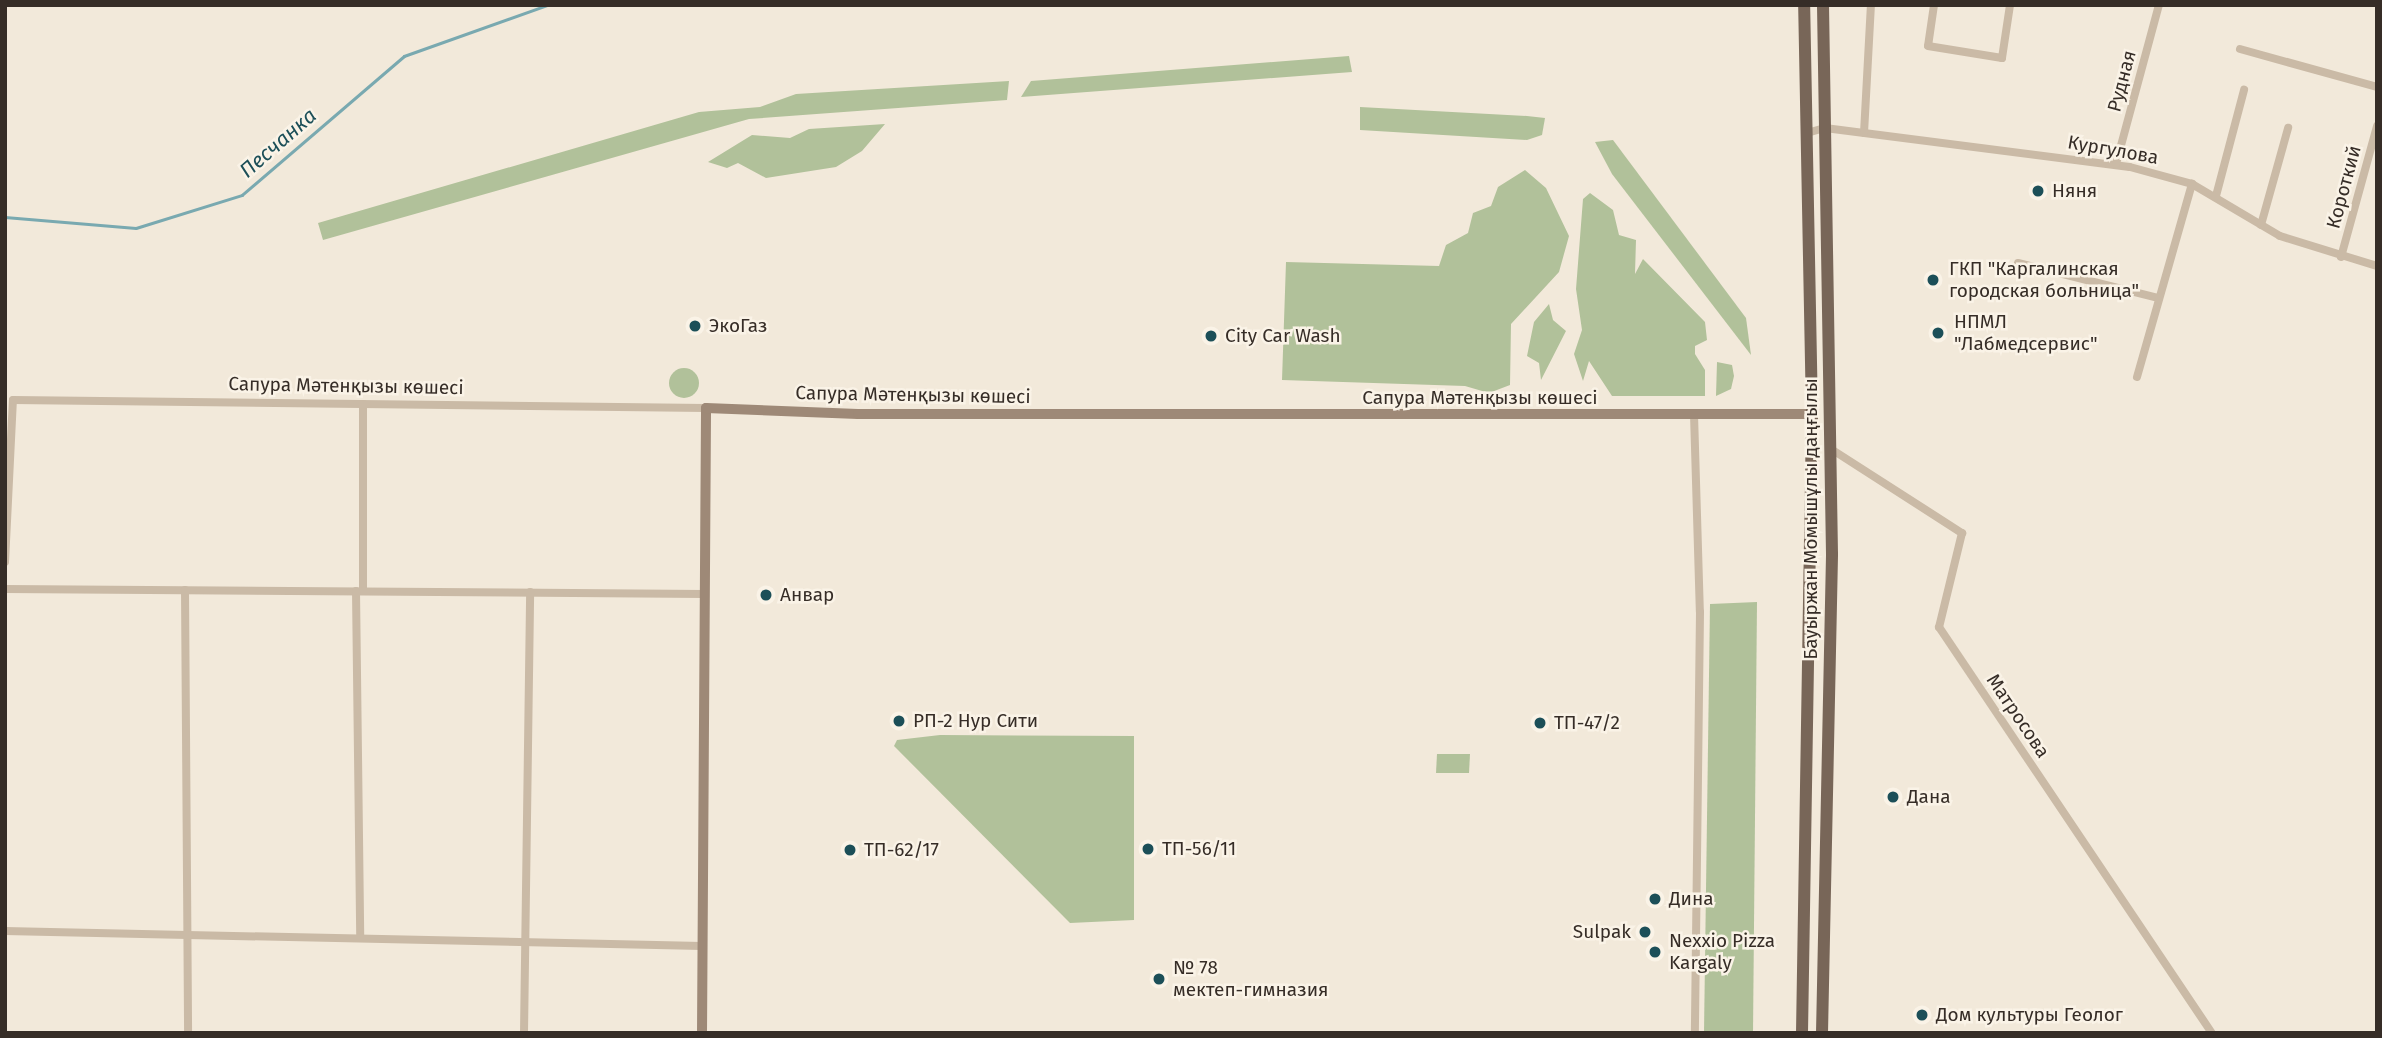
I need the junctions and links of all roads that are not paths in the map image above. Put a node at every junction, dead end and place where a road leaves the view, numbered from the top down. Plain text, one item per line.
1 (1804, 5) edge
2 (1823, 5) edge
3 (1871, 5) edge
4 (1934, 5) edge
5 (2010, 5) edge
6 (2159, 5) edge
7 (2240, 49) dead end
8 (2377, 87) edge
9 (2244, 90) dead end
10 (2377, 126) edge
11 (1825, 128) junction
12 (2288, 128) dead end
13 (1807, 133) junction
14 (1864, 133) junction
15 (2116, 164) junction
16 (2192, 184) junction
17 (2216, 196) junction
18 (2261, 225) junction
19 (2342, 257) junction
20 (2018, 263) dead end
21 (2377, 266) edge
22 (2158, 298) junction
23 (2137, 377) dead end
24 (363, 404) junction
25 (706, 408) junction
26 (1694, 414) junction
27 (1812, 414) junction
28 (1831, 414) junction
29 (1831, 449) junction
30 (1812, 553) junction
31 (1832, 554) junction
32 (5, 562) edge
33 (5, 589) edge
34 (185, 590) junction
35 (359, 591) junction
36 (530, 592) junction
37 (704, 594) junction
38 (5, 931) edge
39 (187, 934) junction
40 (360, 936) junction
41 (526, 938) junction
42 (702, 946) junction
43 (188, 1033) edge
44 (524, 1033) edge
45 (702, 1033) edge
46 (1695, 1033) edge
47 (1802, 1033) edge
48 (1822, 1033) edge
49 (2212, 1033) edge

1 - 13 main road, Бауыржан Момышұлы даңғылы
2 - 11 main road, Бауыржан Момышұлы даңғылы
3 - 14 street
4 - 5 street
6 - 15 street, Рудная
7 - 8 street
9 - 17 street
10 - 19 street, Короткий
11 - 13 street
11 - 14 street, Кургулова
11 - 28 main road, Бауыржан Момышұлы даңғылы
12 - 18 street
13 - 27 main road, Бауыржан Момышұлы даңғылы
14 - 15 street, Кургулова
15 - 16 street, Кургулова
16 - 17 street, Кургулова
16 - 22 street
17 - 18 street, Кургулова
18 - 19 street, Кургулова
19 - 21 street, Кургулова
20 - 22 street
22 - 23 street
24 - 25 street, Сапура Мәтенқызы көшесі
24 - 32 street, Сапура Мәтенқызы көшесі
24 - 35 street
25 - 26 street, Сапура Мәтенқызы көшесі
25 - 37 street
26 - 27 street, Сапура Мәтенқызы көшесі
26 - 46 street
27 - 28 main road
27 - 30 main road, Бауыржан Момышұлы даңғылы
28 - 29 main road, Бауыржан Момышұлы даңғылы
29 - 31 main road, Бауыржан Момышұлы даңғылы
29 - 49 street, Матросова
30 - 31 main road
30 - 47 main road, Бауыржан Момышұлы даңғылы
31 - 48 main road, Бауыржан Момышұлы даңғылы
33 - 34 street
34 - 35 street
34 - 39 street
35 - 36 street
35 - 40 street
36 - 37 street
36 - 41 street
37 - 42 street
38 - 39 street
39 - 40 street
39 - 43 street
40 - 41 street
41 - 42 street
41 - 44 street
42 - 45 street

